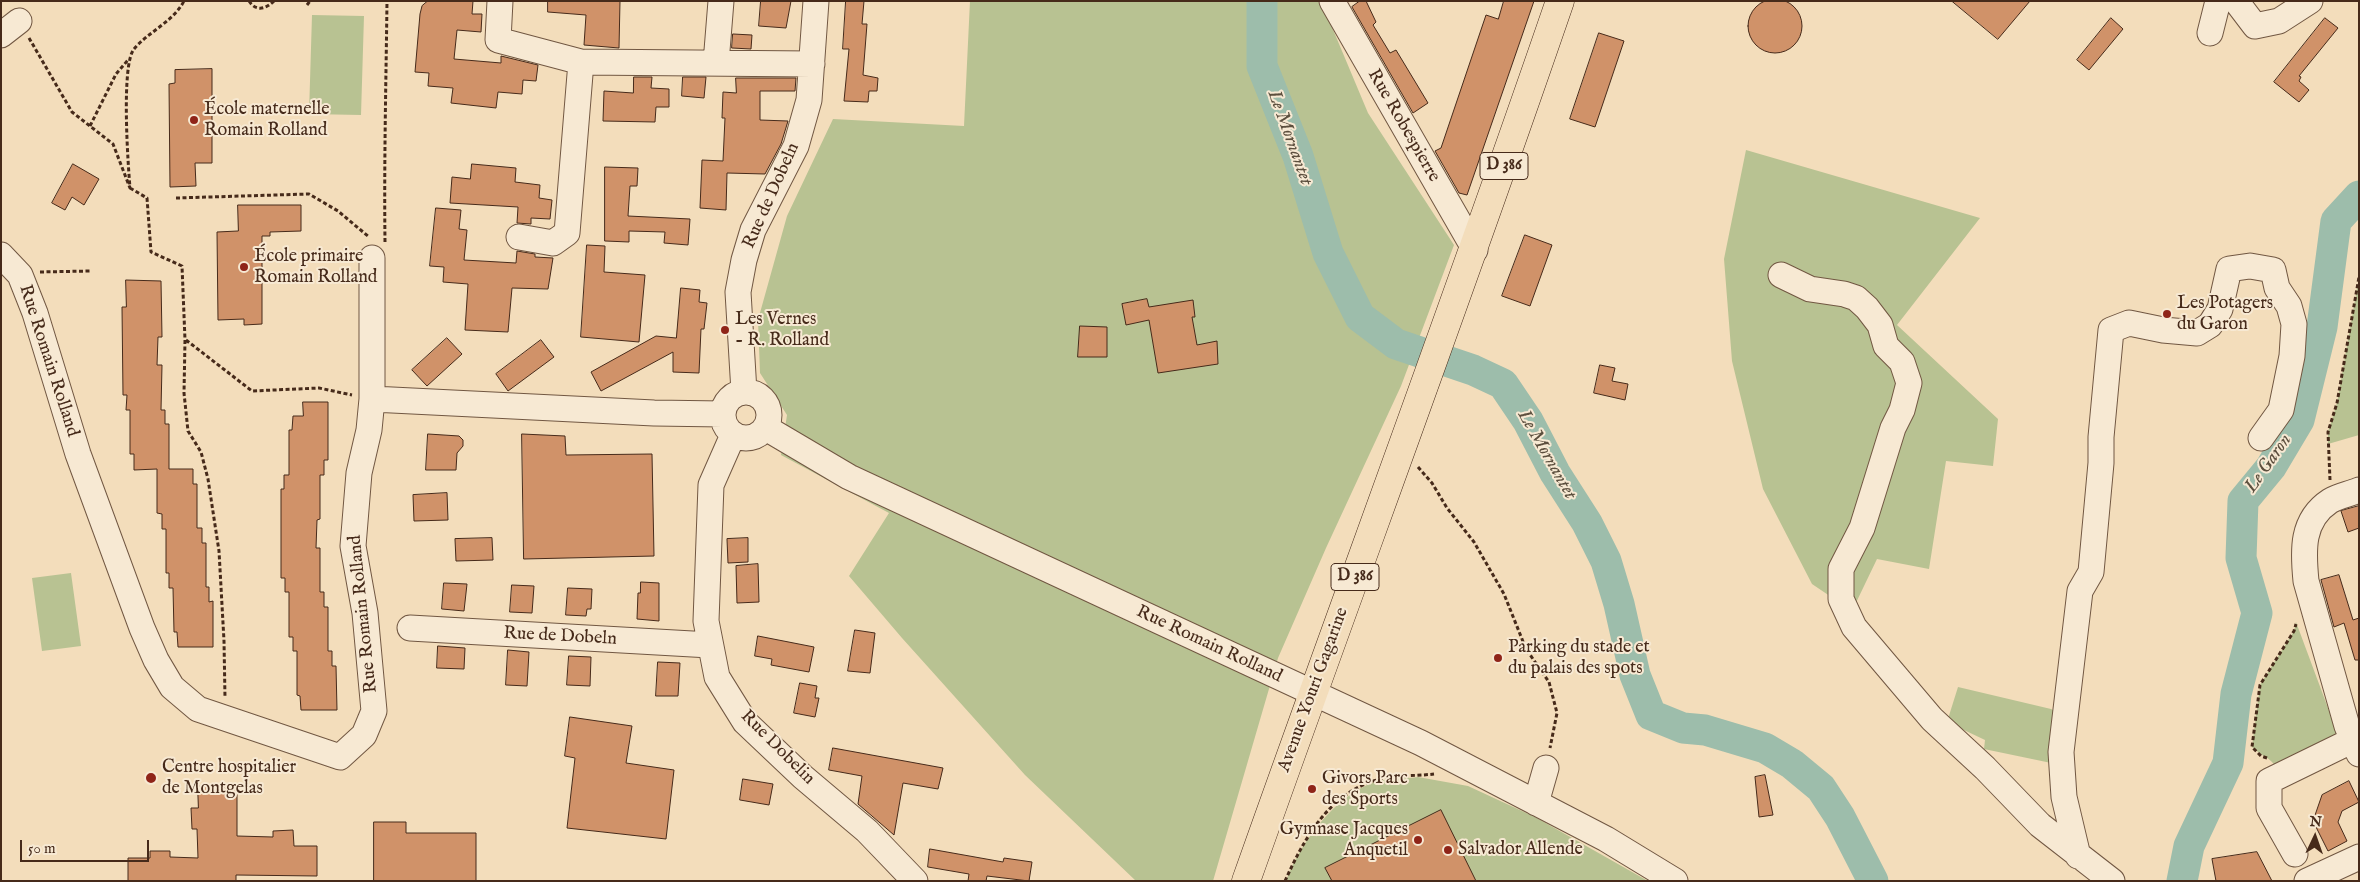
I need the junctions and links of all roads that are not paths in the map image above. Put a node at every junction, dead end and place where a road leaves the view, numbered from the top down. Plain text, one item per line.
1 (500, 1) edge
2 (721, 1) edge
3 (816, 1) edge
4 (1332, 1) edge
5 (1560, 1) edge
6 (2218, 1) edge
7 (2236, 1) edge
8 (2310, 1) edge
9 (2210, 33) dead end
10 (581, 62) junction
11 (716, 63) junction
12 (812, 64) junction
13 (519, 238) dead end
14 (1475, 250) junction
15 (1, 255) edge
16 (372, 264) road end
17 (1781, 275) dead end
18 (744, 392) junction
19 (372, 399) junction
20 (728, 424) junction
21 (766, 428) junction
22 (2261, 438) dead end
23 (2359, 490) edge
24 (410, 628) dead end
25 (710, 645) junction
26 (1312, 693) junction
27 (2356, 747) edge
28 (1546, 768) road end
29 (1536, 803) junction
30 (2295, 854) dead end
31 (2078, 856) junction
32 (2359, 857) edge
33 (916, 881) edge
34 (1246, 881) edge
35 (1675, 881) edge
36 (2112, 881) edge
37 (2307, 881) edge

1 - 10 street
2 - 11 street
3 - 12 street, Rue de Dobeln
4 - 14 street, Rue Robespierre
5 - 14 main road, D 386
6 - 9 street
7 - 8 street
10 - 11 street
10 - 13 street
11 - 12 street
12 - 18 street, Rue de Dobeln
14 - 26 main road, Avenue Youri Gagarine / D 386
15 - 19 street, Rue Romain Rolland
16 - 19 street
17 - 31 street
18 - 20 street
18 - 21 street
19 - 20 street
20 - 21 street
20 - 25 street, Rue Dobelin
21 - 26 street, Rue Romain Rolland
22 - 31 street
23 - 27 street
24 - 25 street, Rue de Dobeln
25 - 33 street, Rue Dobelin
26 - 29 street, Rue Romain Rolland
26 - 34 main road, Avenue Youri Gagarine / D 386
27 - 30 street
28 - 29 street
29 - 35 street, Rue Romain Rolland
31 - 36 street
32 - 37 street

